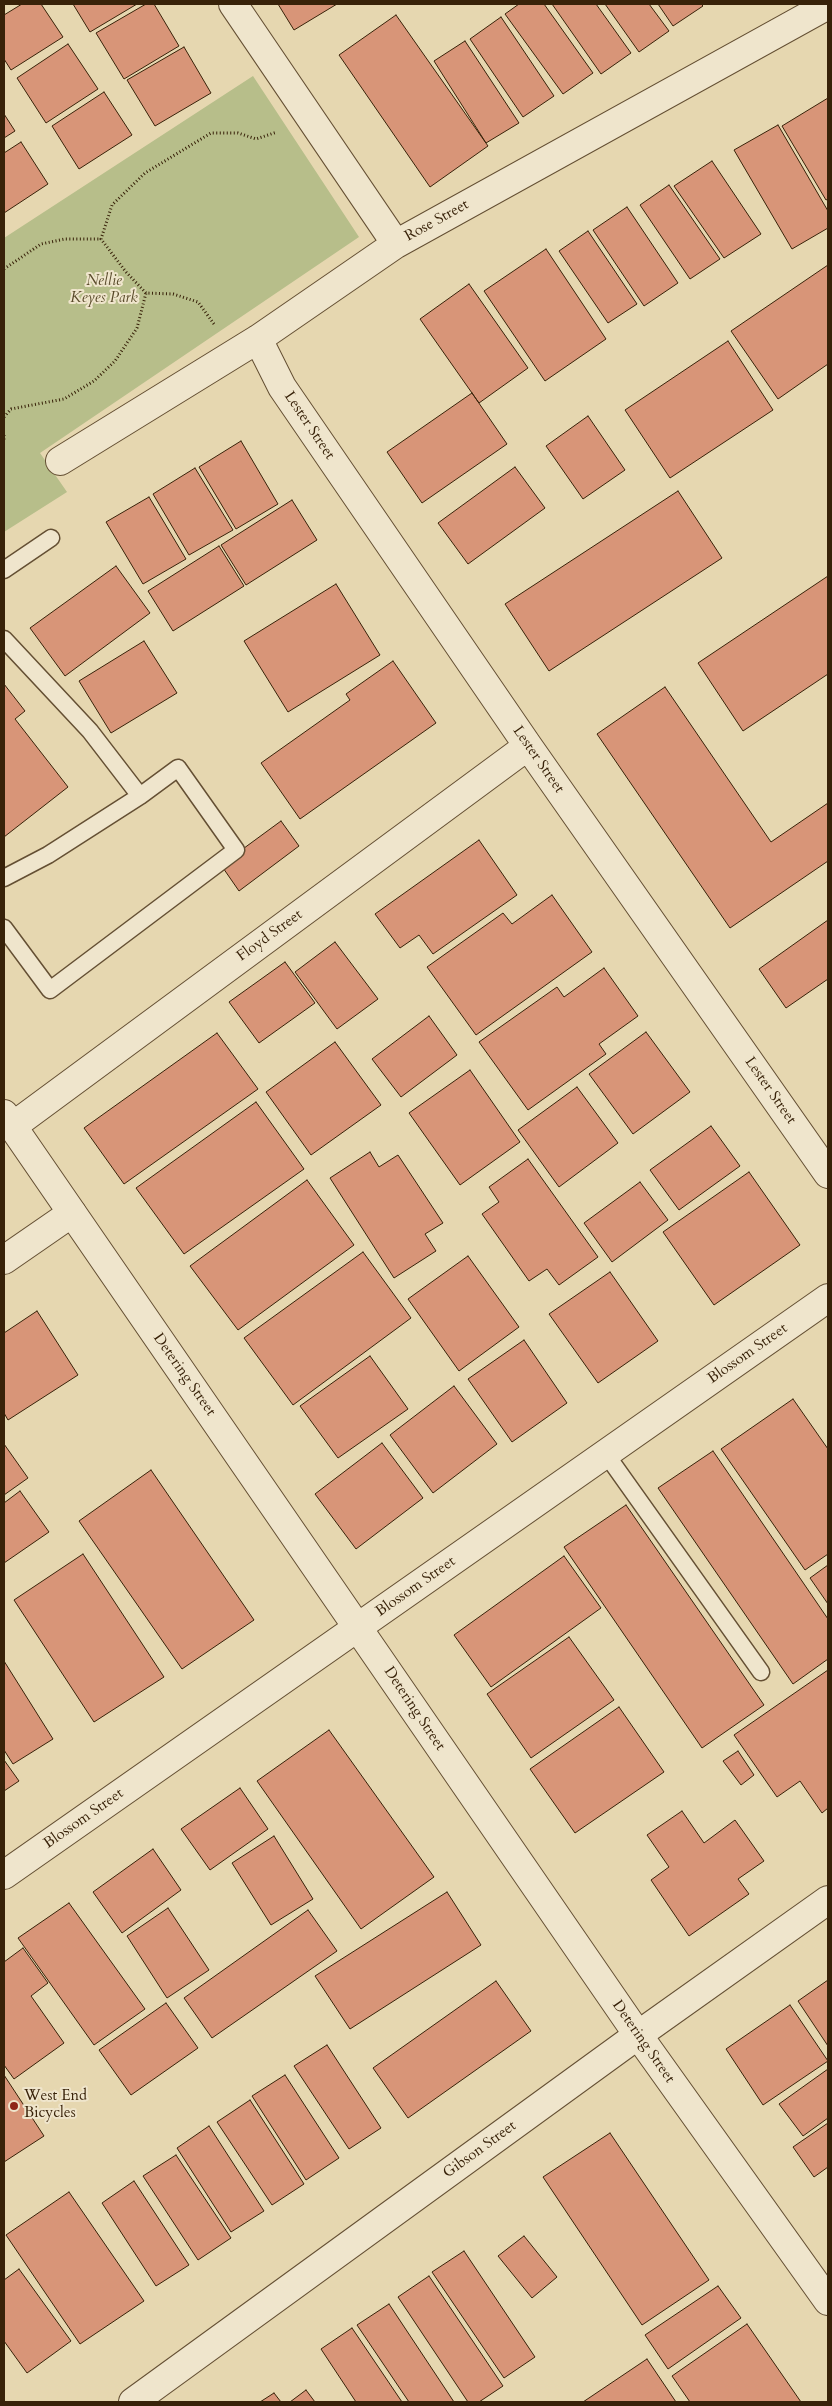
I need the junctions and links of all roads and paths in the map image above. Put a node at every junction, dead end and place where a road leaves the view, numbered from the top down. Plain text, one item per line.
1 (233, 4) edge
2 (828, 5) edge
3 (307, 113) junction
4 (101, 239) junction
5 (396, 244) junction
6 (4, 268) edge
7 (146, 293) junction
8 (247, 345) junction
9 (4, 417) edge
10 (4, 435) edge
11 (4, 440) edge
12 (60, 460) dead end
13 (51, 538) dead end
14 (4, 570) edge
15 (4, 639) edge
16 (528, 746) junction
17 (140, 796) junction
18 (4, 878) edge
19 (4, 928) edge
20 (8, 1120) edge
21 (828, 1174) edge
22 (72, 1213) junction
23 (4, 1260) edge
24 (828, 1298) edge
25 (606, 1454) junction
26 (358, 1628) junction
27 (761, 1672) dead end
28 (4, 1875) edge
29 (828, 1900) edge
30 (638, 2035) junction
31 (828, 2301) edge
32 (133, 2402) edge

1 - 3 street
2 - 5 street, Rose Street
3 - 4 path
3 - 5 street
4 - 6 path
4 - 7 path
5 - 8 street, Rose Street
7 - 8 path
7 - 9 path
8 - 12 street, Rose Street
8 - 16 street, Lester Street
10 - 11 path
13 - 14 lane
15 - 17 lane
16 - 20 street, Floyd Street
16 - 21 street, Lester Street
17 - 18 lane
17 - 19 lane
20 - 22 street, Detering Street
22 - 23 street
22 - 26 street, Detering Street
24 - 25 street, Blossom Street
25 - 26 street, Blossom Street
25 - 27 lane
26 - 28 street, Blossom Street
26 - 30 street, Detering Street
29 - 30 street, Gibson Street
30 - 31 street, Detering Street
30 - 32 street, Gibson Street

